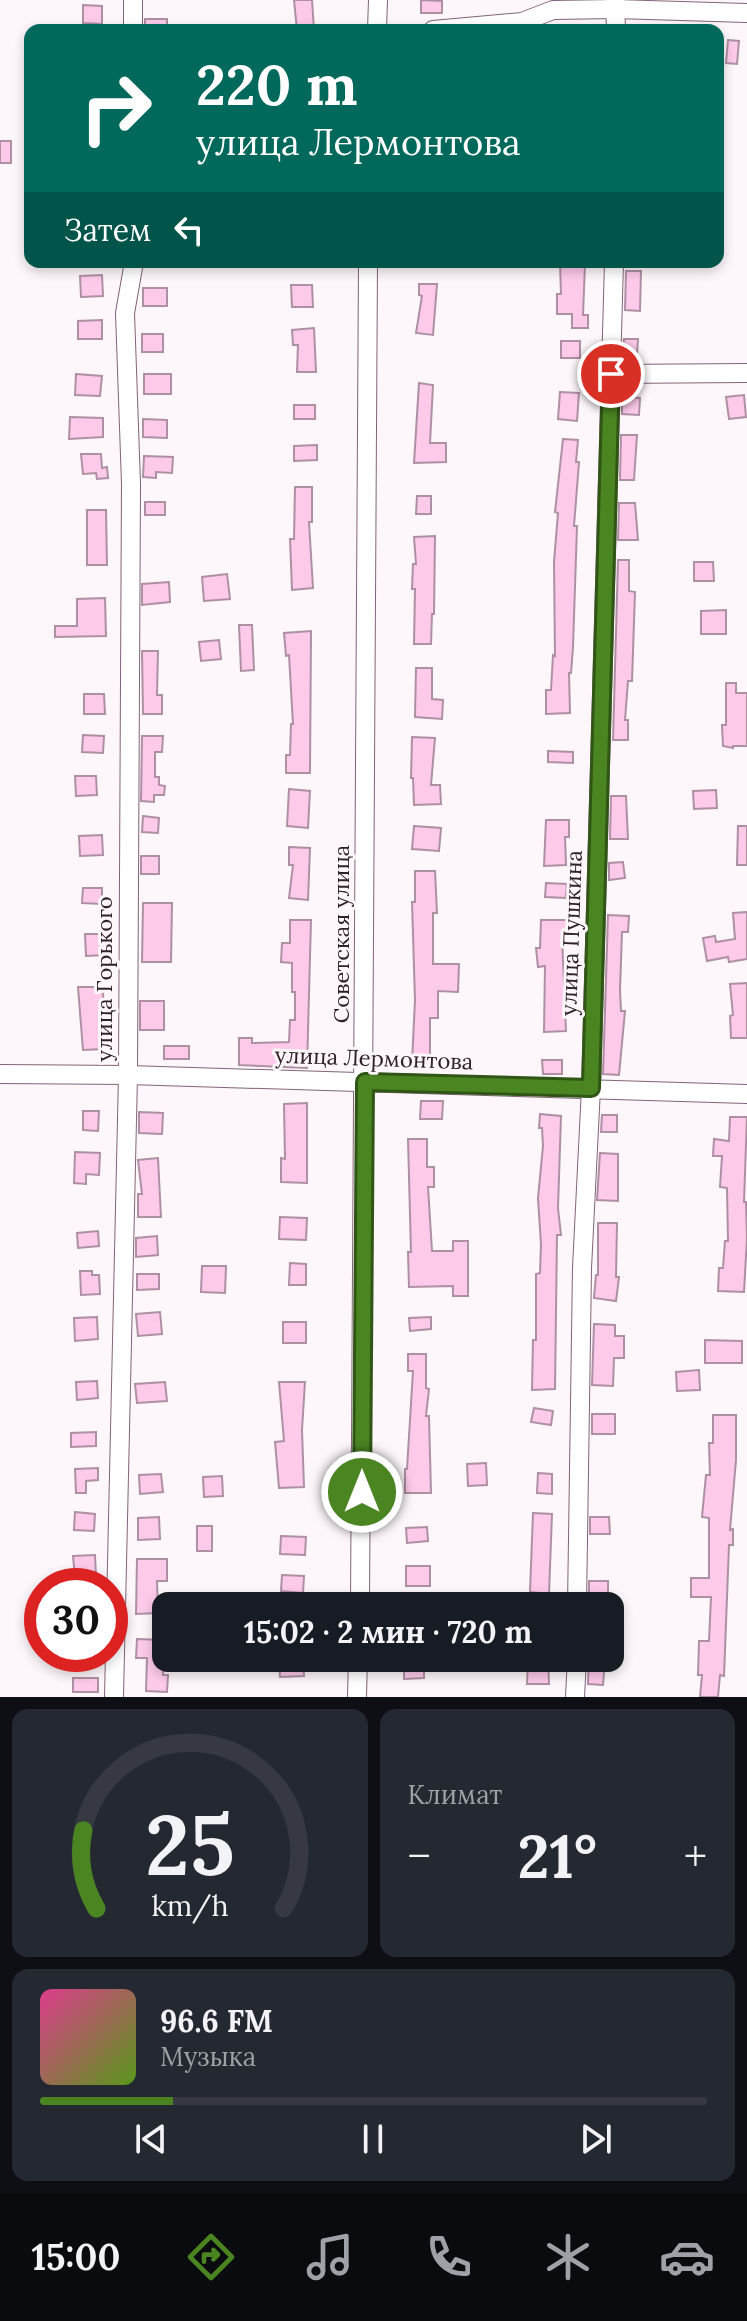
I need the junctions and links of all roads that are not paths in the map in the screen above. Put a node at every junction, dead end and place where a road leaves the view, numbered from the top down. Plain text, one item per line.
1 (133, 0) edge
2 (378, 0) edge
3 (615, 4) edge
4 (747, 13) edge
5 (133, 24) edge
6 (377, 24) edge
7 (500, 24) edge
8 (616, 24) edge
9 (133, 268) edge
10 (368, 268) edge
11 (614, 268) edge
12 (747, 373) edge
13 (611, 374) junction
14 (0, 1074) edge
15 (128, 1075) junction
16 (365, 1082) junction
17 (591, 1088) junction
18 (747, 1094) edge
19 (360, 1592) edge
20 (577, 1592) edge
21 (358, 1672) edge
22 (576, 1672) edge
23 (114, 1697) edge
24 (357, 1697) edge
25 (575, 1697) edge

1 - 5 street
2 - 6 street
3 - 4 street
3 - 7 street
3 - 8 street
9 - 15 street, улица Горького
10 - 16 street, Советская улица
11 - 13 street, улица Пушкина
12 - 13 street
13 - 17 street, улица Пушкина
14 - 15 street, улица Лермонтова
15 - 16 street, улица Лермонтова
15 - 23 street, улица Горького
16 - 17 street, улица Лермонтова
16 - 19 street, Советская улица
17 - 18 street, улица Лермонтова
17 - 20 street, улица Пушкина
21 - 24 street
22 - 25 street

